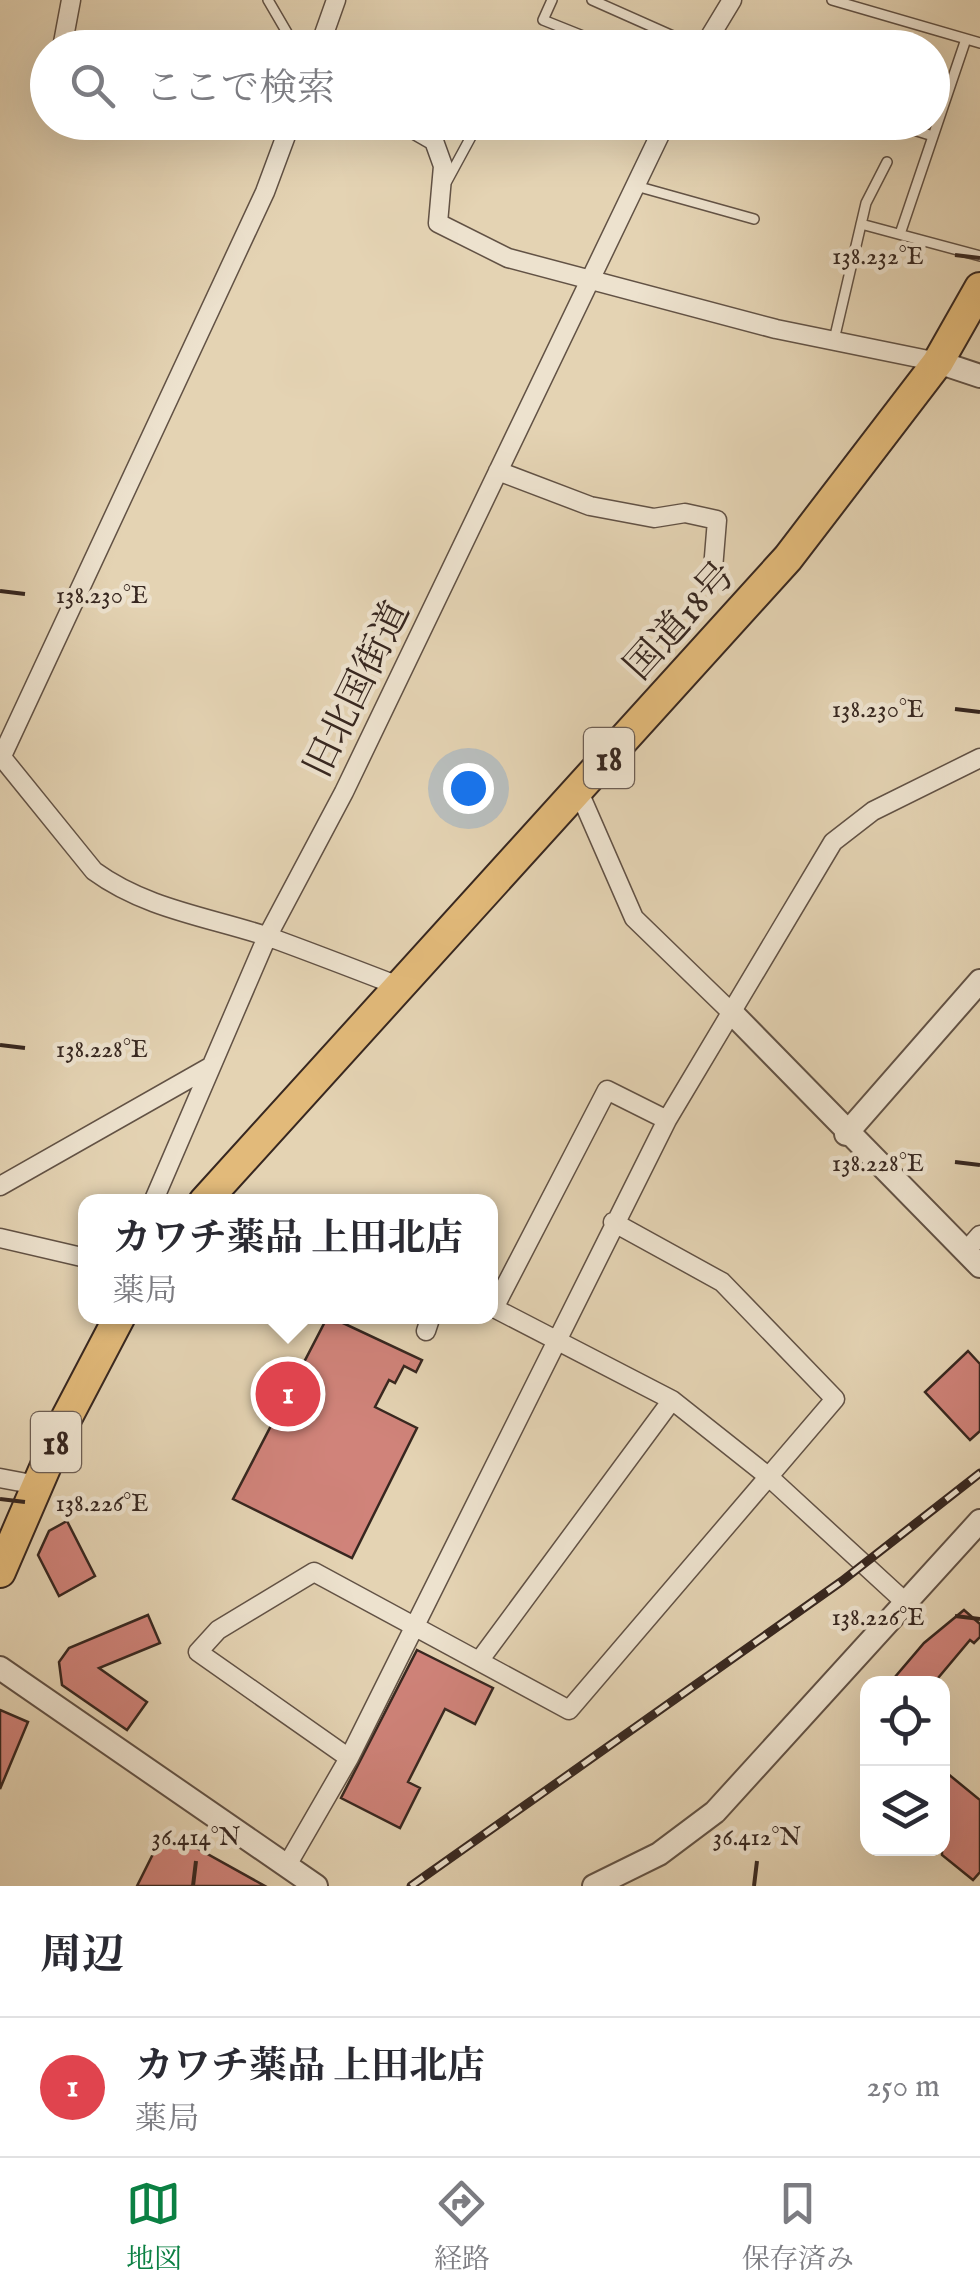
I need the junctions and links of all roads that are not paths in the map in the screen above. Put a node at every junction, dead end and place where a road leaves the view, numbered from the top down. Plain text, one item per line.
1 (71, 0) edge
2 (268, 0) edge
3 (336, 0) edge
4 (552, 0) edge
5 (592, 0) edge
6 (732, 0) edge
7 (832, 0) edge
8 (65, 30) edge
9 (286, 30) edge
10 (325, 30) edge
11 (568, 30) edge
12 (661, 30) edge
13 (713, 30) edge
14 (935, 30) edge
15 (950, 34) edge
16 (966, 39) junction
17 (980, 43) edge
18 (950, 88) edge
19 (284, 140) edge
20 (432, 140) edge
21 (470, 140) edge
22 (658, 140) edge
23 (933, 140) edge
24 (887, 162) dead end
25 (636, 186) junction
26 (440, 192) junction
27 (754, 219) dead end
28 (861, 224) junction
29 (902, 232) junction
30 (980, 256) edge
31 (592, 278) junction
32 (980, 288) edge
33 (834, 340) junction
34 (938, 362) junction
35 (980, 376) edge
36 (498, 471) junction
37 (712, 582) dead end
38 (1, 756) edge
39 (980, 758) edge
40 (578, 792) junction
41 (266, 937) junction
42 (980, 981) edge
43 (401, 987) junction
44 (732, 1013) junction
45 (208, 1068) junction
46 (666, 1120) junction
47 (846, 1134) junction
48 (0, 1186) edge
49 (156, 1194) edge
50 (211, 1194) edge
51 (613, 1222) junction
52 (0, 1238) edge
53 (975, 1251) edge
54 (78, 1256) edge
55 (498, 1295) edge
56 (498, 1309) edge
57 (115, 1324) edge
58 (555, 1338) junction
59 (672, 1400) junction
60 (769, 1477) junction
61 (0, 1478) edge
62 (37, 1484) junction
63 (980, 1521) edge
64 (0, 1572) edge
65 (905, 1602) junction
66 (414, 1627) junction
67 (480, 1661) junction
68 (0, 1668) edge
69 (350, 1758) junction
70 (281, 1877) edge
71 (316, 1886) edge
72 (594, 1886) edge

1 - 8 street
2 - 9 lane
3 - 10 street
4 - 11 lane
5 - 12 lane
6 - 13 street
7 - 14 lane
15 - 16 lane
16 - 17 lane
16 - 18 lane
19 - 38 street
20 - 26 street
21 - 26 lane
22 - 25 street, 旧北国街道
23 - 29 lane
24 - 28 lane
25 - 27 lane
25 - 31 street, 旧北国街道
26 - 31 street
28 - 29 lane
28 - 33 lane
29 - 30 lane
31 - 33 street
31 - 36 street, 旧北国街道
32 - 34 highway, 国道18号 / 18
33 - 34 street
34 - 35 street
34 - 40 highway, 国道18号 / 18
36 - 37 street
36 - 41 street, 旧北国街道
38 - 41 street
39 - 44 street
40 - 43 highway, 国道18号 / 18
40 - 44 street
41 - 43 street
41 - 45 street, 旧北国街道
42 - 47 street
43 - 50 highway, 国道18号 / 18
44 - 46 street
44 - 47 street
45 - 48 street
45 - 49 street, 旧北国街道
46 - 51 street
46 - 55 street
47 - 53 street
51 - 58 street
51 - 60 street
52 - 54 street
56 - 58 street
57 - 62 highway, 18
58 - 59 street
58 - 66 street
59 - 60 street
59 - 67 street
60 - 65 street
60 - 67 street
61 - 62 street
62 - 64 highway, 18
63 - 65 street
65 - 72 street
66 - 67 street
66 - 69 street
66 - 69 street
68 - 70 street
69 - 70 street
70 - 71 street

